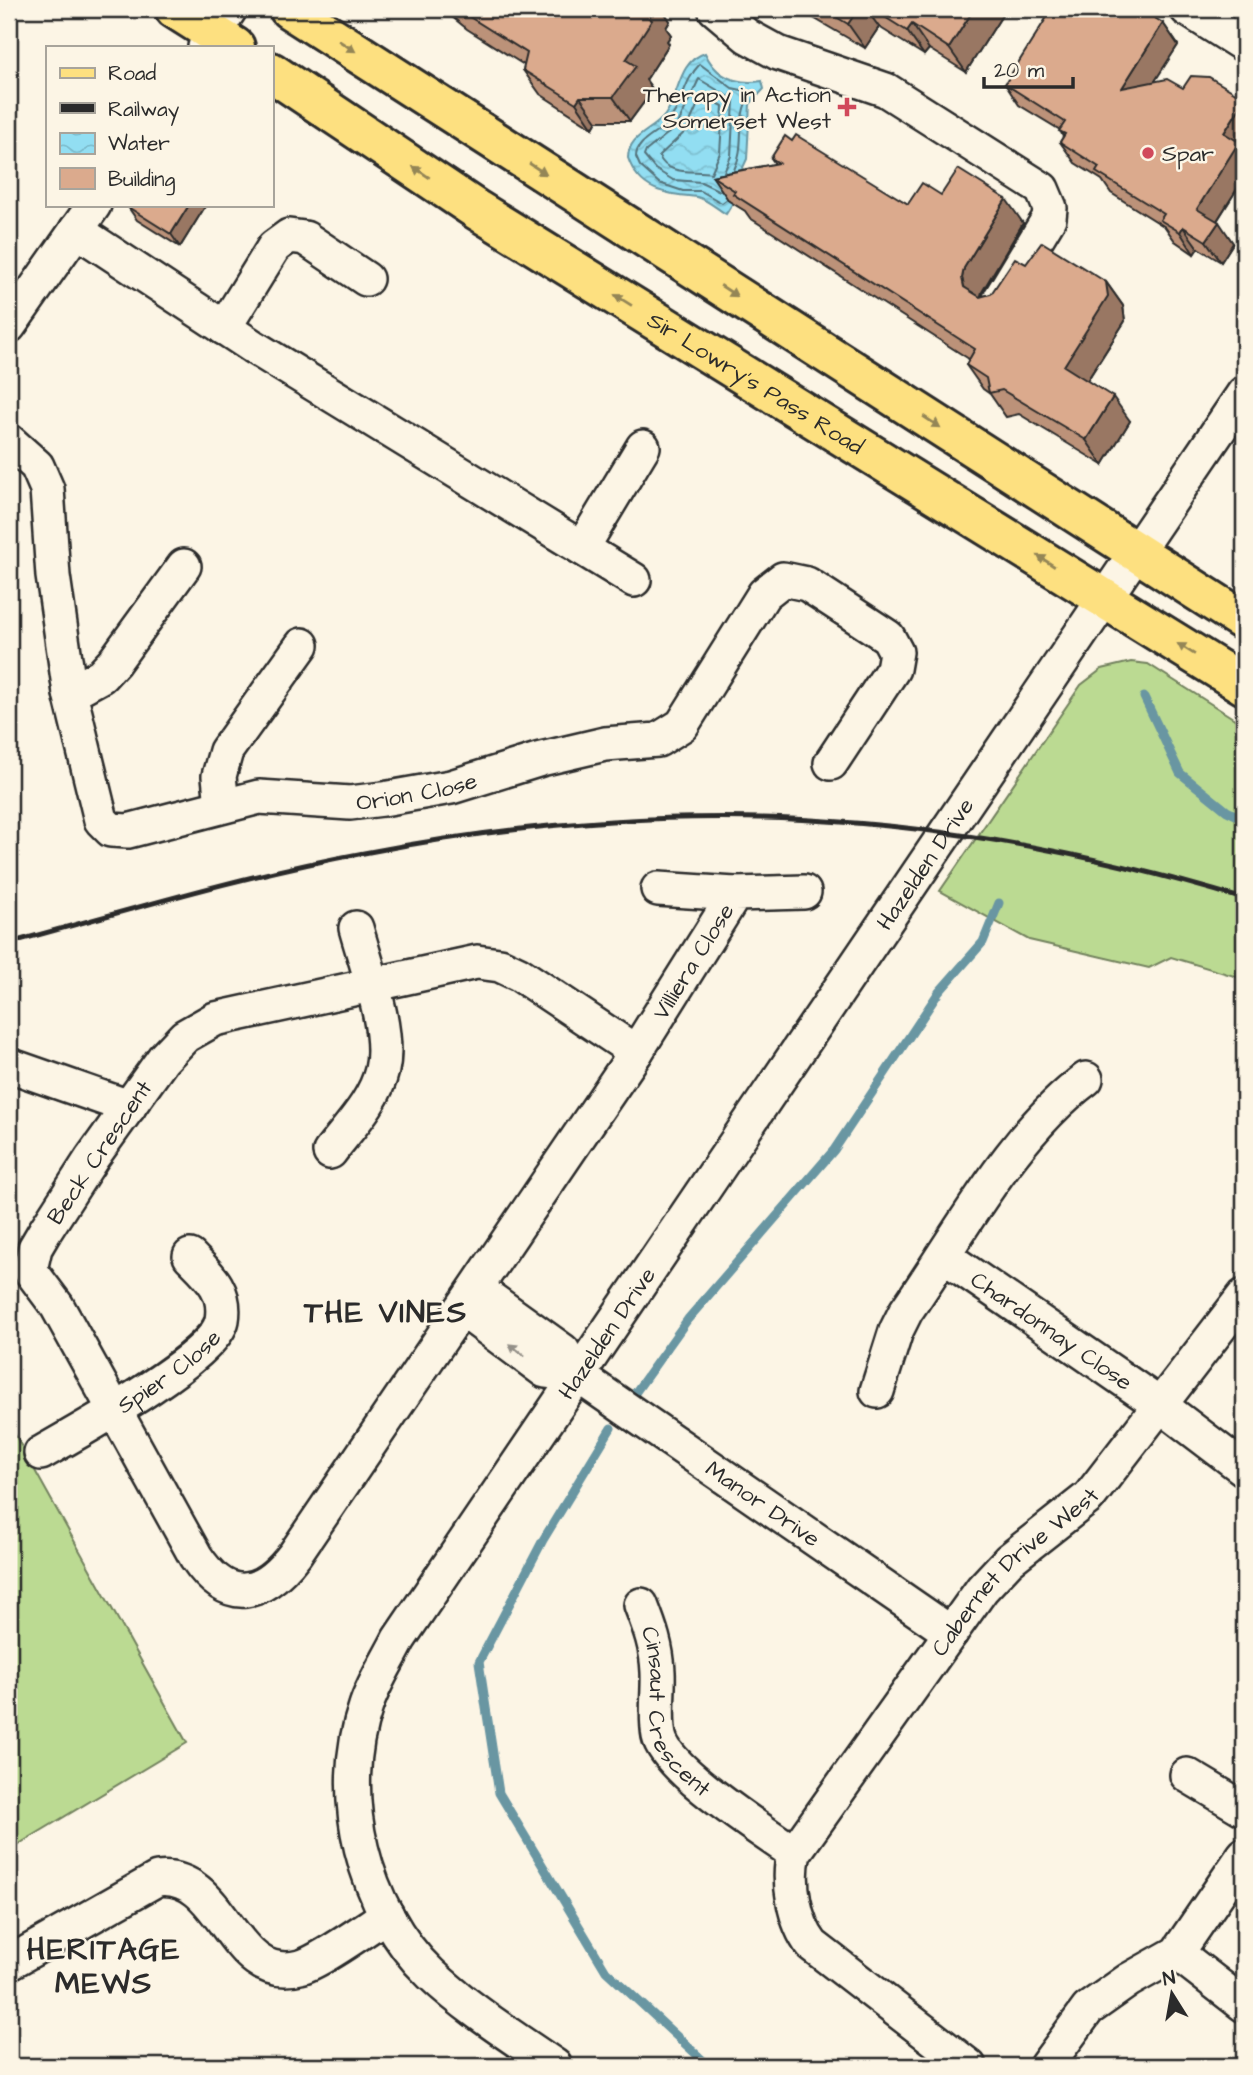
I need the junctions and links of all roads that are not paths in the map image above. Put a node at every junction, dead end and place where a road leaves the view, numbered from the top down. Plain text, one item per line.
1 (175, 9) edge
2 (289, 9) edge
3 (715, 9) edge
4 (1187, 9) edge
5 (1231, 27) edge
6 (221, 34) edge
7 (273, 73) edge
8 (85, 218) edge
9 (366, 279) dead end
10 (998, 302) edge
11 (9, 327) edge
12 (224, 328) junction
13 (1244, 393) edge
14 (9, 441) edge
15 (643, 447) dead end
16 (582, 548) junction
17 (1135, 553) junction
18 (184, 566) dead end
19 (634, 580) dead end
20 (1103, 598) junction
21 (1244, 621) edge
22 (302, 645) dead end
23 (1244, 685) edge
24 (70, 694) junction
25 (831, 763) dead end
26 (222, 806) junction
27 (658, 889) dead end
28 (804, 892) dead end
29 (735, 894) junction
30 (356, 928) dead end
31 (372, 985) junction
32 (636, 1052) junction
33 (9, 1065) edge
34 (1086, 1079) dead end
35 (129, 1107) junction
36 (330, 1152) dead end
37 (190, 1256) dead end
38 (944, 1256) junction
39 (19, 1266) edge
40 (1244, 1296) edge
41 (470, 1300) junction
42 (577, 1375) junction
43 (877, 1391) dead end
44 (1160, 1405) junction
45 (117, 1410) junction
46 (41, 1453) dead end
47 (1244, 1469) edge
48 (641, 1605) dead end
49 (951, 1633) junction
50 (1187, 1775) dead end
51 (1244, 1809) edge
52 (794, 1853) junction
53 (1244, 1855) edge
54 (387, 1915) junction
55 (1177, 1953) junction
56 (9, 1963) edge
57 (1244, 2005) edge
58 (555, 2066) edge
59 (969, 2066) edge
60 (1046, 2066) edge

1 - 6 main road
2 -> 17 main road
3 - 10 street
4 - 5 street
20 -> 7 main road, Sir Lowry's Pass Road
8 - 11 street
8 - 12 street
9 - 12 street
12 - 16 street
13 - 17 street, Hazelden Drive
14 - 24 street, Orion Close
15 - 16 street
16 - 19 street
17 - 20 street, Hazelden Drive
17 - 21 main road
18 - 24 street
23 -> 20 main road, Sir Lowry's Pass Road
20 - 42 street, Hazelden Drive
22 - 26 street
24 - 26 street, Orion Close
25 - 26 street, Orion Close
27 - 29 street
28 - 29 street, Villiera Close
29 - 32 street, Villiera Close
30 - 31 street
31 - 32 street, Beck Crescent
31 - 35 street, Beck Crescent
31 - 36 street
32 - 41 street, Beck Crescent
33 - 35 street
34 - 38 street
35 - 39 street, Beck Crescent
37 - 45 street, Spier Close
38 - 43 street
38 - 44 street, Chardonnay Close
39 - 45 street, Beck Crescent
40 - 44 street, Cabernet Drive West
41 - 42 street
41 - 45 street, Beck Crescent
42 - 49 street, Manor Drive
42 - 54 street, Hazelden Drive
44 - 47 street, Chardonnay Close
44 - 49 street, Cabernet Drive West
45 - 46 street, Spier Close
48 - 52 street, Cinsaut Crescent
49 - 52 street, Cabernet Drive West
50 - 51 street
52 - 59 street
53 - 55 street
54 - 56 street
54 - 58 street, Hazelden Drive
55 - 57 street
55 - 60 street

